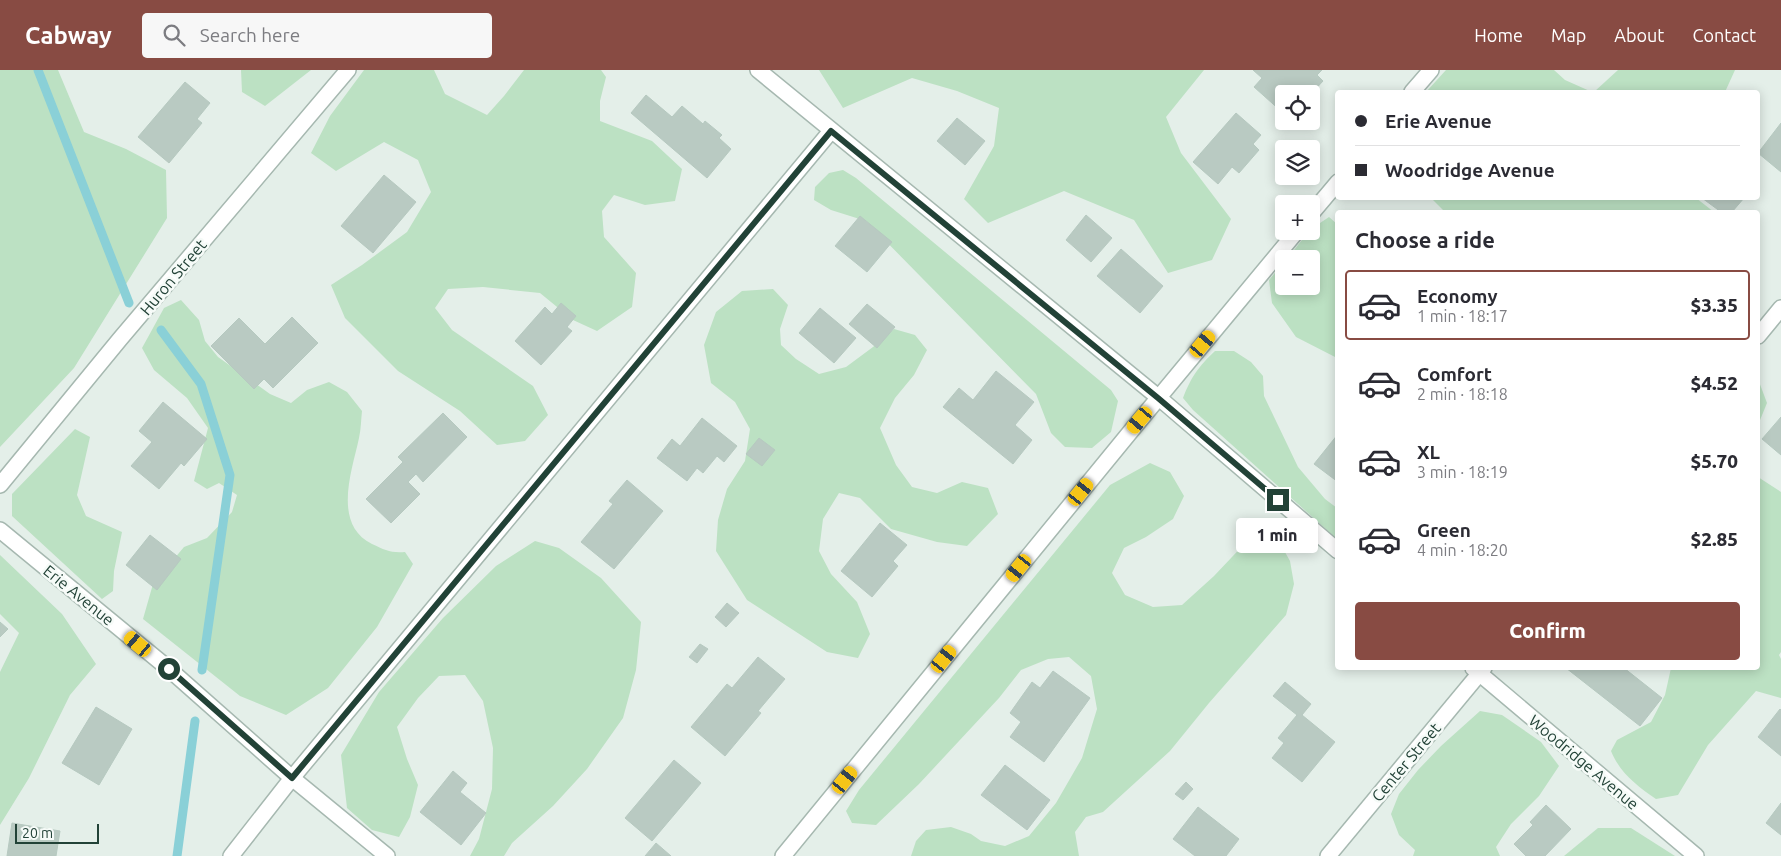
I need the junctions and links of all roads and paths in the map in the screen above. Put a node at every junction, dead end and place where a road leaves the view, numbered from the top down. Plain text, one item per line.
1 (348, 70) edge
2 (758, 70) edge
3 (1431, 70) edge
4 (1414, 90) edge
5 (831, 131) junction
6 (1335, 186) edge
7 (1320, 203) edge
8 (1290, 240) edge
9 (1781, 308) edge
10 (1760, 334) edge
11 (1158, 398) junction
12 (0, 485) edge
13 (0, 530) edge
14 (1335, 548) edge
15 (1478, 670) edge
16 (1480, 670) edge
17 (292, 778) junction
18 (231, 856) edge
19 (386, 856) edge
20 (783, 856) edge
21 (1328, 856) edge
22 (1696, 856) edge

1 - 12 street, Huron Street
2 - 5 street
3 - 4 street
5 - 11 street
5 - 17 street
6 - 7 street
8 - 11 street
9 - 10 street
11 - 14 street
11 - 20 street
13 - 17 street, Erie Avenue
15 - 21 street, Center Street
16 - 22 street, Woodridge Avenue
17 - 18 street
17 - 19 street, Erie Avenue

